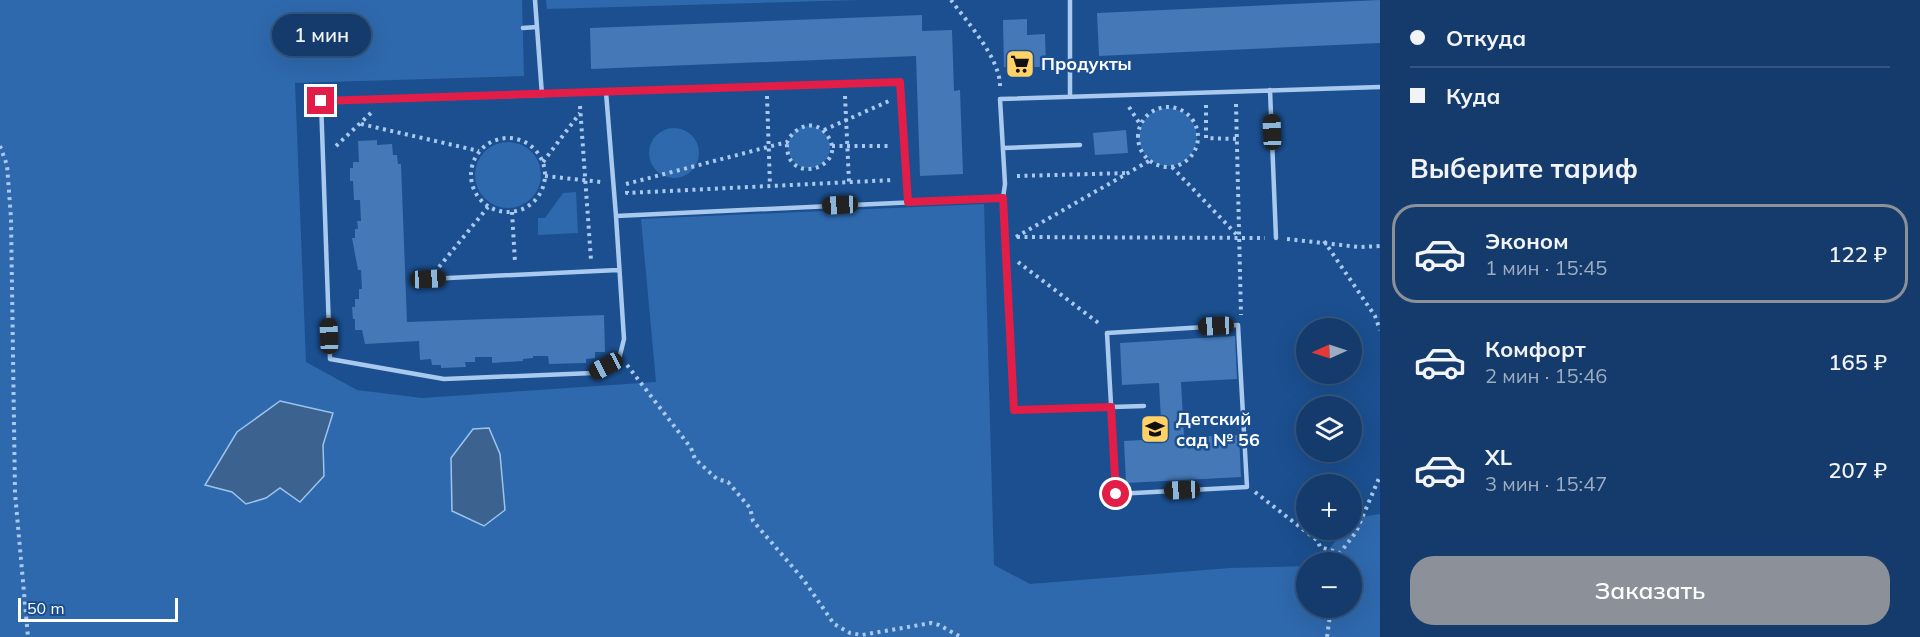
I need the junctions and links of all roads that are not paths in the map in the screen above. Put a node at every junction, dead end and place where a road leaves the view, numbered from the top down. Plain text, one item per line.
1 (535, 0) edge
2 (1070, 0) edge
3 (537, 27) junction
4 (523, 28) dead end
5 (1380, 87) edge
6 (1270, 90) junction
7 (606, 92) junction
8 (542, 95) junction
9 (1070, 97) junction
10 (1080, 145) dead end
11 (1003, 148) junction
12 (1003, 198) junction
13 (908, 202) junction
14 (616, 216) junction
15 (1276, 238) road end
16 (618, 270) junction
17 (428, 279) road end
18 (1144, 406) dead end
19 (1111, 407) junction

1 - 3 lane
2 - 9 lane
3 - 4 lane
3 - 8 lane
5 - 6 lane
6 - 9 lane
6 - 15 lane
7 - 8 lane
7 - 13 lane
7 - 14 lane
8 - 16 lane
9 - 11 lane
10 - 11 lane
11 - 12 lane
12 - 13 lane
12 - 19 lane
13 - 14 lane
14 - 16 lane
16 - 17 lane
18 - 19 lane
19 - 19 lane

